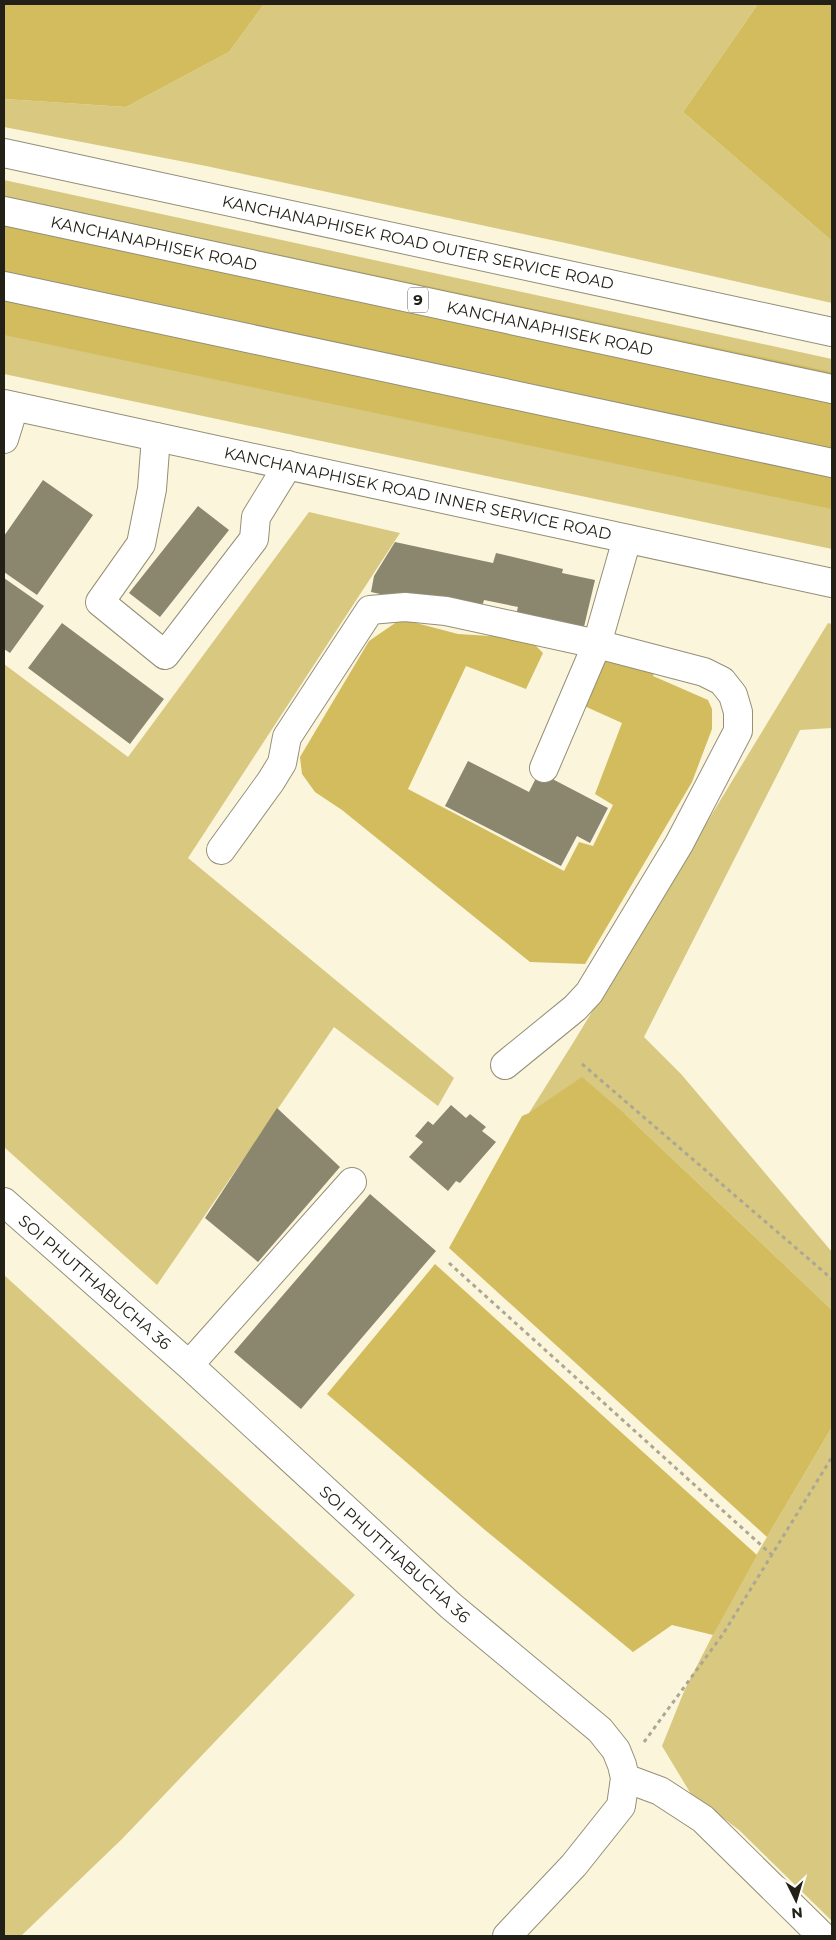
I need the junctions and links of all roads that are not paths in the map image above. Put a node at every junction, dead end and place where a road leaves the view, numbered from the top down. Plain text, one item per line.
1 (4, 153) edge
2 (4, 210) edge
3 (4, 286) edge
4 (832, 332) edge
5 (832, 389) edge
6 (9, 405) edge
7 (156, 437) junction
8 (4, 438) edge
9 (832, 463) edge
10 (288, 465) junction
11 (627, 539) junction
12 (832, 583) edge
13 (597, 644) junction
14 (544, 768) dead end
15 (221, 850) dead end
16 (505, 1064) dead end
17 (352, 1182) dead end
18 (4, 1202) edge
19 (189, 1364) junction
20 (624, 1772) junction
21 (507, 1936) edge
22 (822, 1936) edge

1 - 4 main road, KANCHANAPHISEK ROAD OUTER SERVICE ROAD
2 - 5 main road, KANCHANAPHISEK ROAD / 9
3 - 9 main road
6 - 7 main road, KANCHANAPHISEK ROAD INNER SERVICE ROAD
6 - 8 main road
7 - 10 main road, KANCHANAPHISEK ROAD INNER SERVICE ROAD
7 - 10 main road
10 - 11 main road, KANCHANAPHISEK ROAD INNER SERVICE ROAD
11 - 12 main road, KANCHANAPHISEK ROAD INNER SERVICE ROAD
11 - 13 main road
13 - 14 main road
13 - 15 main road
13 - 16 main road
17 - 19 main road
18 - 19 main road, SOI PHUTTHABUCHA 36
19 - 20 main road, SOI PHUTTHABUCHA 36
20 - 21 main road
20 - 22 main road

